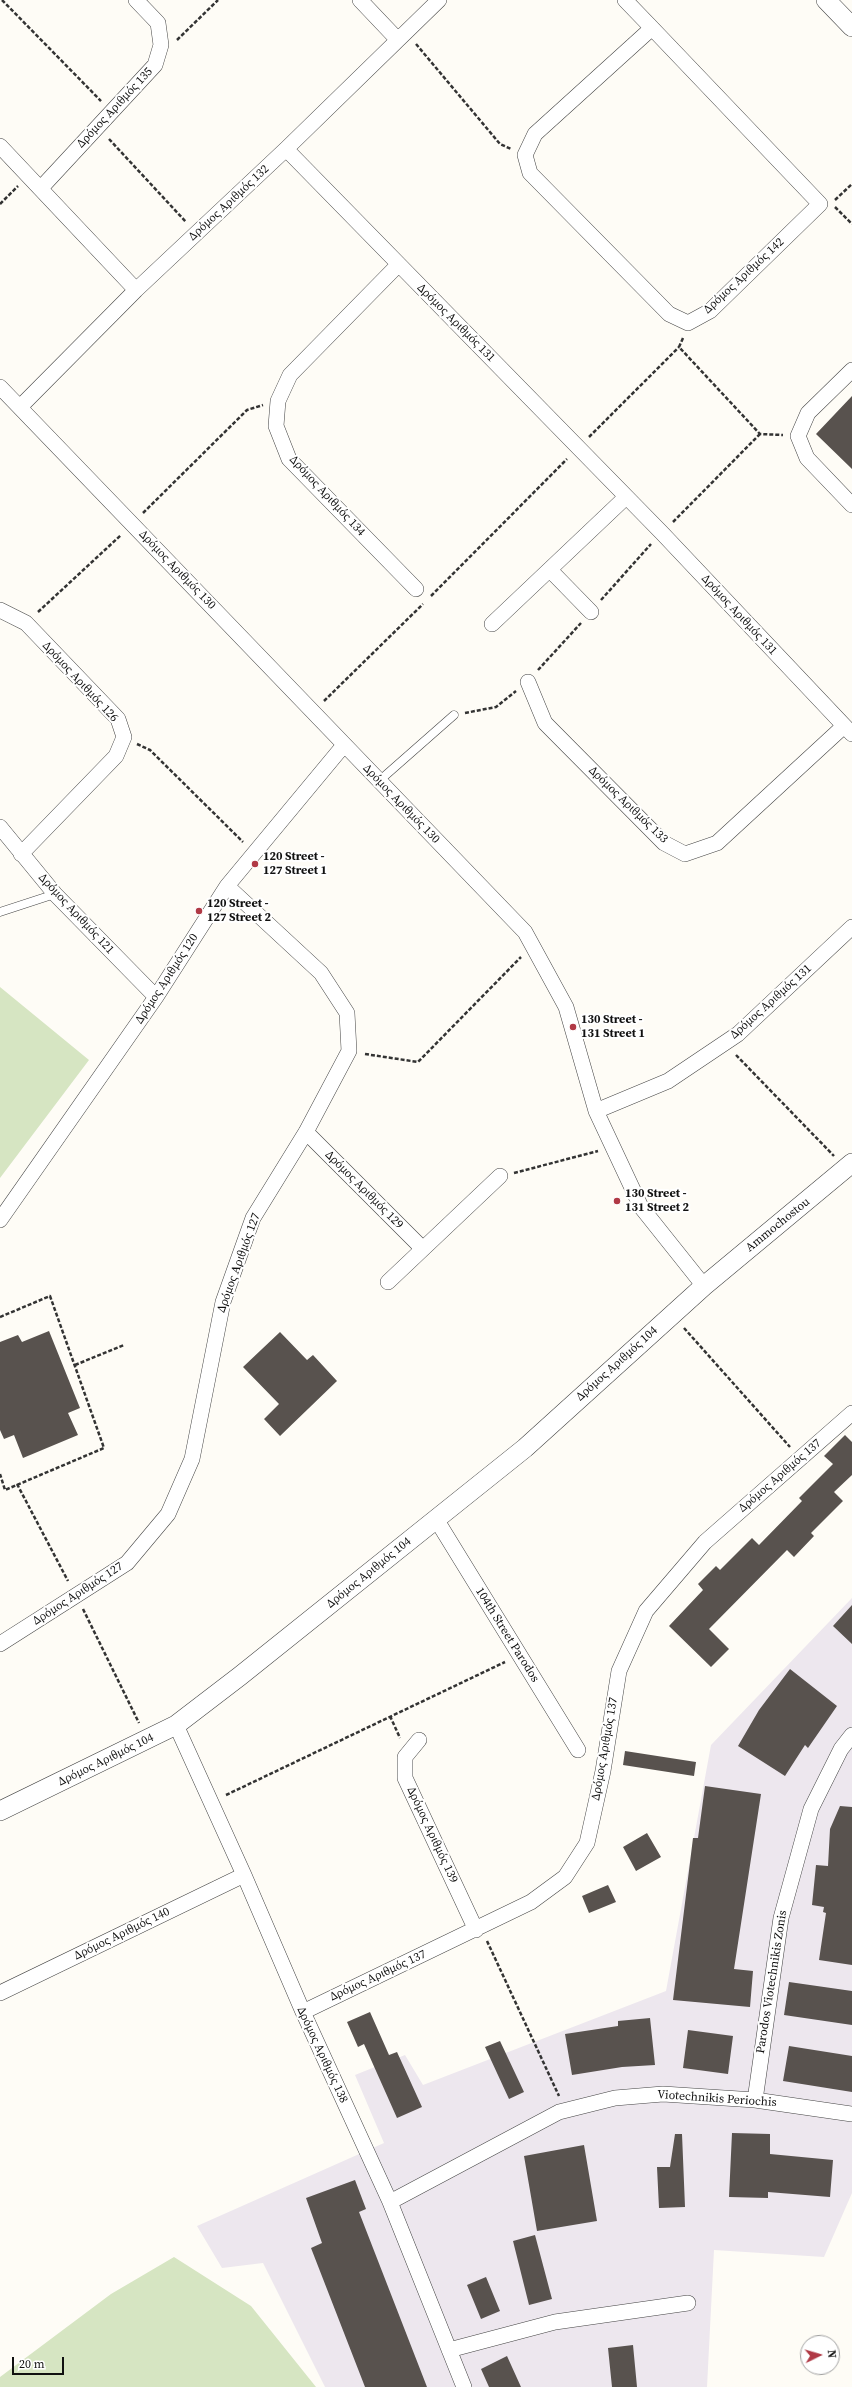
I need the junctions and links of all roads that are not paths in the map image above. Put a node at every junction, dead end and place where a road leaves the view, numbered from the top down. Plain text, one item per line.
1 (136, 0) edge
2 (360, 0) edge
3 (439, 0) edge
4 (625, 0) edge
5 (826, 0) edge
6 (852, 27) edge
7 (652, 28) junction
8 (401, 35) junction
9 (0, 146) edge
10 (286, 149) junction
11 (41, 188) junction
12 (398, 265) junction
13 (136, 290) junction
14 (852, 370) edge
15 (0, 387) edge
16 (20, 406) junction
17 (626, 497) junction
18 (852, 505) edge
19 (550, 570) junction
20 (416, 589) dead end
21 (0, 610) edge
22 (591, 612) road end
23 (492, 624) dead end
24 (528, 682) road end
25 (454, 715) road end
26 (848, 730) edge
27 (344, 745) junction
28 (379, 781) junction
29 (0, 827) edge
30 (21, 854) junction
31 (227, 886) junction
32 (55, 894) junction
33 (0, 912) edge
34 (852, 926) edge
35 (156, 997) junction
36 (596, 1111) junction
37 (306, 1132) junction
38 (849, 1166) edge
39 (500, 1176) road end
40 (0, 1220) edge
41 (422, 1248) junction
42 (388, 1282) dead end
43 (704, 1286) junction
44 (852, 1413) edge
45 (436, 1519) junction
46 (0, 1644) edge
47 (176, 1725) junction
48 (852, 1735) edge
49 (419, 1740) dead end
50 (578, 1750) dead end
51 (0, 1811) edge
52 (244, 1874) junction
53 (479, 1929) junction
54 (0, 1993) edge
55 (303, 2012) junction
56 (755, 2100) junction
57 (852, 2114) edge
58 (390, 2202) junction
59 (688, 2303) dead end
60 (449, 2350) junction
61 (464, 2387) edge

1 - 11 street, Δρόμος Αριθμός 135
2 - 8 street
3 - 8 street, Δρόμος Αριθμός 132
4 - 7 street, Δρόμος Αριθμός 142
5 - 6 street
7 - 7 street, Δρόμος Αριθμός 142
8 - 10 street, Δρόμος Αριθμός 132
9 - 11 street
10 - 12 street, Δρόμος Αριθμός 131
10 - 13 street, Δρόμος Αριθμός 132
11 - 13 street
12 - 17 street, Δρόμος Αριθμός 131
12 - 20 street, Δρόμος Αριθμός 134
13 - 16 street, Δρόμος Αριθμός 132
14 - 18 street
15 - 16 street, Δρόμος Αριθμός 130
16 - 27 street, Δρόμος Αριθμός 130
17 - 19 street
17 - 26 street, Δρόμος Αριθμός 131
19 - 22 street
19 - 23 street
21 - 30 street, Δρόμος Αριθμός 126
24 - 26 street, Δρόμος Αριθμός 133
25 - 28 lane
27 - 28 street, Δρόμος Αριθμός 130
27 - 31 street, Δρόμος Αριθμός 120
28 - 36 street, Δρόμος Αριθμός 130
29 - 30 street, Δρόμος Αριθμός 121
30 - 32 street, Δρόμος Αριθμός 121
31 - 35 street, Δρόμος Αριθμός 120
31 - 37 street, Δρόμος Αριθμός 127
32 - 33 lane
32 - 35 street, Δρόμος Αριθμός 121
34 - 36 street, Δρόμος Αριθμός 131
35 - 40 street, Δρόμος Αριθμός 120
36 - 43 street, Δρόμος Αριθμός 130
37 - 41 street, Δρόμος Αριθμός 129
37 - 46 street, Δρόμος Αριθμός 127
38 - 43 street, Ammochostou
39 - 41 street
41 - 42 street
43 - 45 street, Δρόμος Αριθμός 104
44 - 53 street, Δρόμος Αριθμός 137
45 - 47 street, Δρόμος Αριθμός 104
45 - 50 street, 104th Street Parodos
47 - 51 street, Δρόμος Αριθμός 104
47 - 52 street, Δρόμος Αριθμός 138
48 - 56 street, Parodos Viotechnikis Zonis
49 - 53 street, Δρόμος Αριθμός 139
52 - 54 street, Δρόμος Αριθμός 140
52 - 55 street, Δρόμος Αριθμός 138
53 - 55 street, Δρόμος Αριθμός 137
55 - 58 street, Δρόμος Αριθμός 138
56 - 57 street, Viotechnikis Periochis
56 - 58 street, Viotechnikis Periochis
58 - 60 street, Δρόμος Αριθμός 138
59 - 60 street
60 - 61 street, Δρόμος Αριθμός 138

